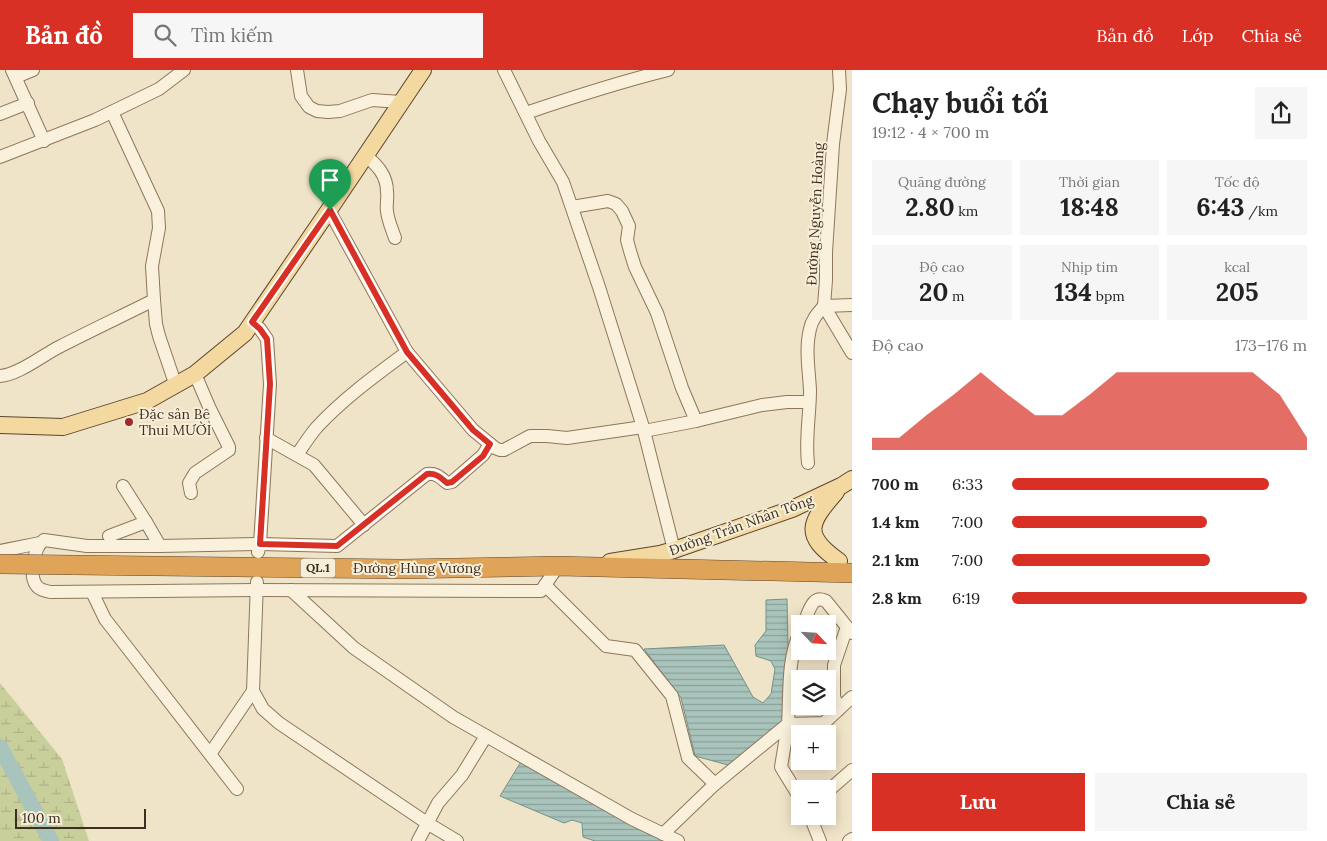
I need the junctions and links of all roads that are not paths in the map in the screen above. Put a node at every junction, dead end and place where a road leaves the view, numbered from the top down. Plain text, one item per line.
1 (33, 70) edge
2 (184, 70) edge
3 (297, 70) edge
4 (422, 70) edge
5 (504, 70) edge
6 (668, 70) edge
7 (839, 70) edge
8 (14, 73) edge
9 (401, 102) junction
10 (28, 103) junction
11 (112, 112) junction
12 (526, 113) junction
13 (0, 114) edge
14 (44, 141) junction
15 (366, 156) junction
16 (0, 157) edge
17 (572, 207) junction
18 (330, 210) junction
19 (395, 238) dead end
20 (154, 300) junction
21 (852, 304) edge
22 (824, 306) junction
23 (252, 322) junction
24 (407, 352) junction
25 (852, 353) edge
26 (195, 374) junction
27 (0, 376) edge
28 (176, 386) junction
29 (810, 402) junction
30 (696, 421) junction
31 (0, 425) edge
32 (643, 429) junction
33 (266, 438) junction
34 (490, 444) junction
35 (296, 455) junction
36 (808, 463) dead end
37 (846, 483) edge
38 (123, 486) dead end
39 (191, 493) dead end
40 (146, 522) junction
41 (364, 525) junction
42 (109, 536) dead end
43 (40, 544) junction
44 (160, 546) junction
45 (259, 548) junction
46 (674, 550) junction
47 (0, 551) edge
48 (0, 564) edge
49 (848, 565) edge
50 (558, 566) junction
51 (581, 566) junction
52 (256, 586) junction
53 (545, 586) junction
54 (291, 590) junction
55 (92, 592) junction
56 (808, 615) edge
57 (849, 630) edge
58 (791, 660) edge
59 (253, 691) junction
60 (852, 697) edge
61 (838, 710) junction
62 (788, 724) junction
63 (486, 736) junction
64 (210, 754) junction
65 (852, 770) edge
66 (791, 783) edge
67 (714, 784) junction
68 (836, 784) edge
69 (237, 789) dead end
70 (427, 823) junction
71 (814, 825) edge
72 (663, 834) junction
73 (418, 841) edge
74 (457, 841) edge
75 (678, 841) edge
76 (820, 841) edge

1 - 8 street
2 - 11 street
3 - 9 street
4 - 9 main road
5 - 12 street
6 - 12 street
7 - 22 street, Đường Nguyễn Hoàng
8 - 10 street
9 - 15 main road
10 - 13 street
10 - 14 street
11 - 14 street
11 - 20 street
12 - 17 street
14 - 16 street
15 - 18 main road
15 - 19 street
17 - 30 street
17 - 32 street
18 - 23 main road
18 - 24 street
20 - 27 street
20 - 28 street
21 - 22 street
22 - 25 street
22 - 29 street
23 - 26 main road
23 - 33 street
24 - 34 street
24 - 35 street
26 - 28 main road
26 - 39 street
28 - 31 main road
29 - 30 street
29 - 36 street
30 - 32 street
32 - 34 street
32 - 46 street
33 - 35 street
33 - 45 street
34 - 41 street
35 - 41 street
37 - 46 main road, Đường Trần Nhân Tông
37 - 49 main road, Đường Trần Nhân Tông
38 - 40 street
40 - 42 street
40 - 44 street
41 - 45 street
43 - 44 street
43 - 47 street
43 - 55 street
44 - 45 street
46 - 51 main road, Đường Trần Nhân Tông
48 - 50 highway, Đường Hùng Vương / QL.1, bridge
49 - 51 highway, Đường Hùng Vương / QL.1
50 - 51 highway, Đường Hùng Vương / QL.1
50 - 53 street
52 - 54 street
52 - 55 street
52 - 59 street
53 - 54 street
53 - 67 street
54 - 63 street
55 - 64 street
56 - 57 street
57 - 61 street
58 - 62 street
59 - 64 street
59 - 70 street
60 - 61 street
61 - 62 street
62 - 66 street
62 - 67 street
63 - 70 street
63 - 72 street
64 - 69 street
65 - 68 street
67 - 72 street
70 - 73 street
70 - 74 street
71 - 76 street
72 - 75 street

